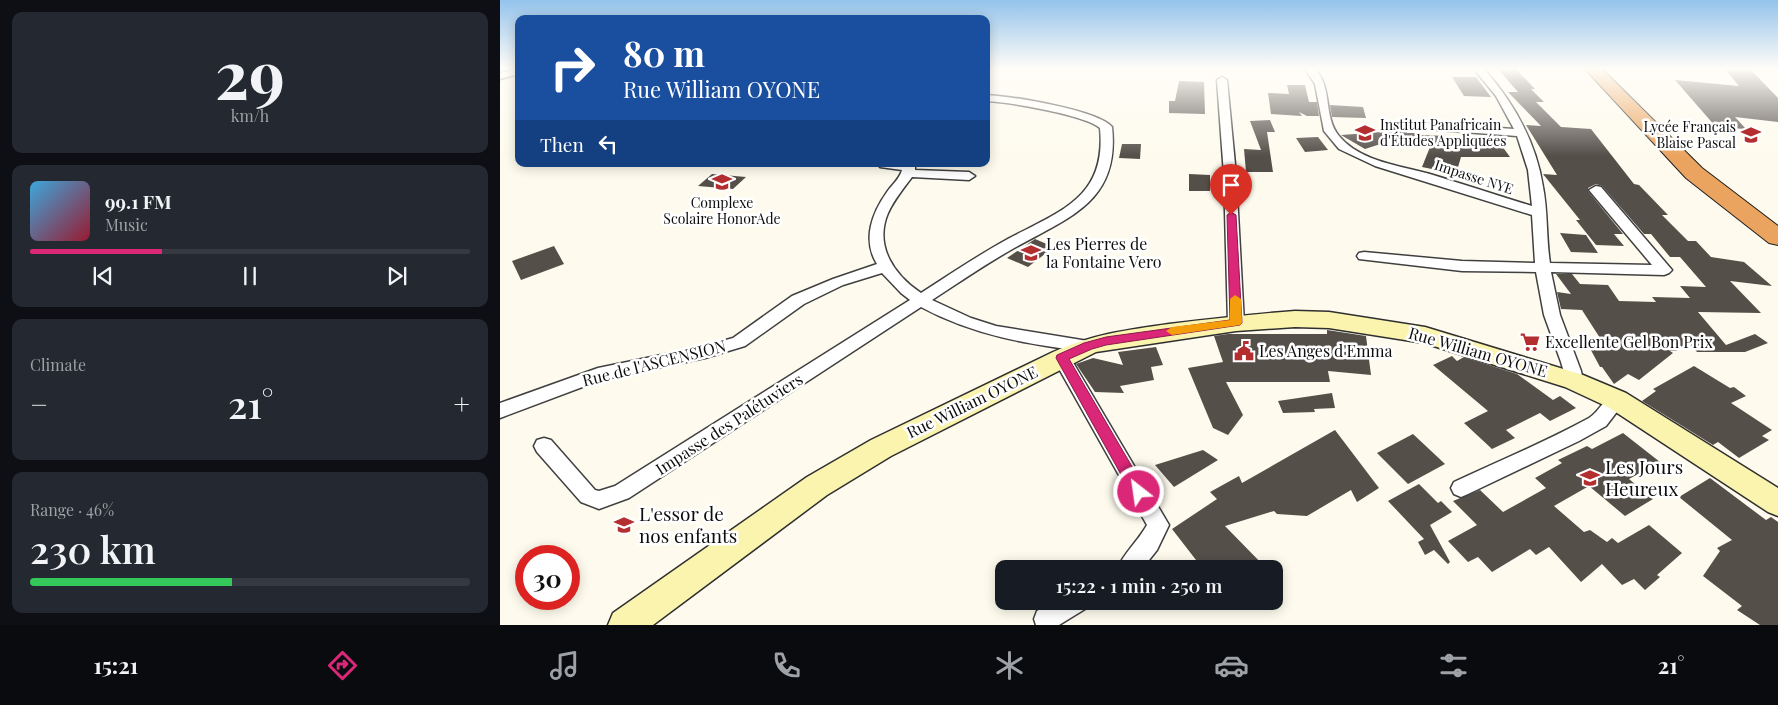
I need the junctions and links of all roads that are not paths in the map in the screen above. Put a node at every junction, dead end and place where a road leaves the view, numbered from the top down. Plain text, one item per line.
1 (990, 98) edge
2 (1224, 98) edge
3 (1323, 98) edge
4 (1504, 98) edge
5 (1624, 98) edge
6 (1638, 98) edge
7 (1410, 125) dead end
8 (1522, 133) junction
9 (903, 167) edge
10 (1701, 169) junction
11 (908, 172) junction
12 (968, 176) dead end
13 (1596, 190) dead end
14 (1538, 213) junction
15 (1778, 215) edge
16 (1778, 226) edge
17 (1778, 238) edge
18 (1778, 250) edge
19 (1364, 256) dead end
20 (884, 266) junction
21 (1543, 268) junction
22 (921, 300) junction
23 (1236, 323) junction
24 (1088, 346) junction
25 (1062, 358) junction
26 (1574, 382) junction
27 (1617, 400) junction
28 (500, 411) edge
29 (544, 446) dead end
30 (1461, 488) dead end
31 (1778, 503) edge
32 (1136, 560) edge
33 (1061, 610) edge
34 (1046, 619) dead end
35 (625, 625) edge

1 - 22 street, Impasse des Palétuviers
2 - 23 street
3 - 14 street, Impasse NYE
4 - 8 street
5 - 10 highway
6 - 10 highway
7 - 8 street
8 - 14 street
9 - 11 street
10 - 15 highway
10 - 16 highway
10 - 17 highway
10 - 18 highway
11 - 12 street
11 - 20 street
13 - 21 street
14 - 21 street
19 - 21 street
20 - 22 street
20 - 28 street, Rue de l'ASCENSION
21 - 26 street
22 - 24 street
22 - 29 street, Impasse des Palétuviers
23 - 24 street, Rue William OYONE
23 - 26 street, Rue William OYONE
24 - 25 street, Rue William OYONE
25 - 32 street
25 - 35 street, Rue William OYONE
26 - 27 street, Rue William OYONE
27 - 30 street
27 - 31 street, Rue William OYONE
33 - 34 street

